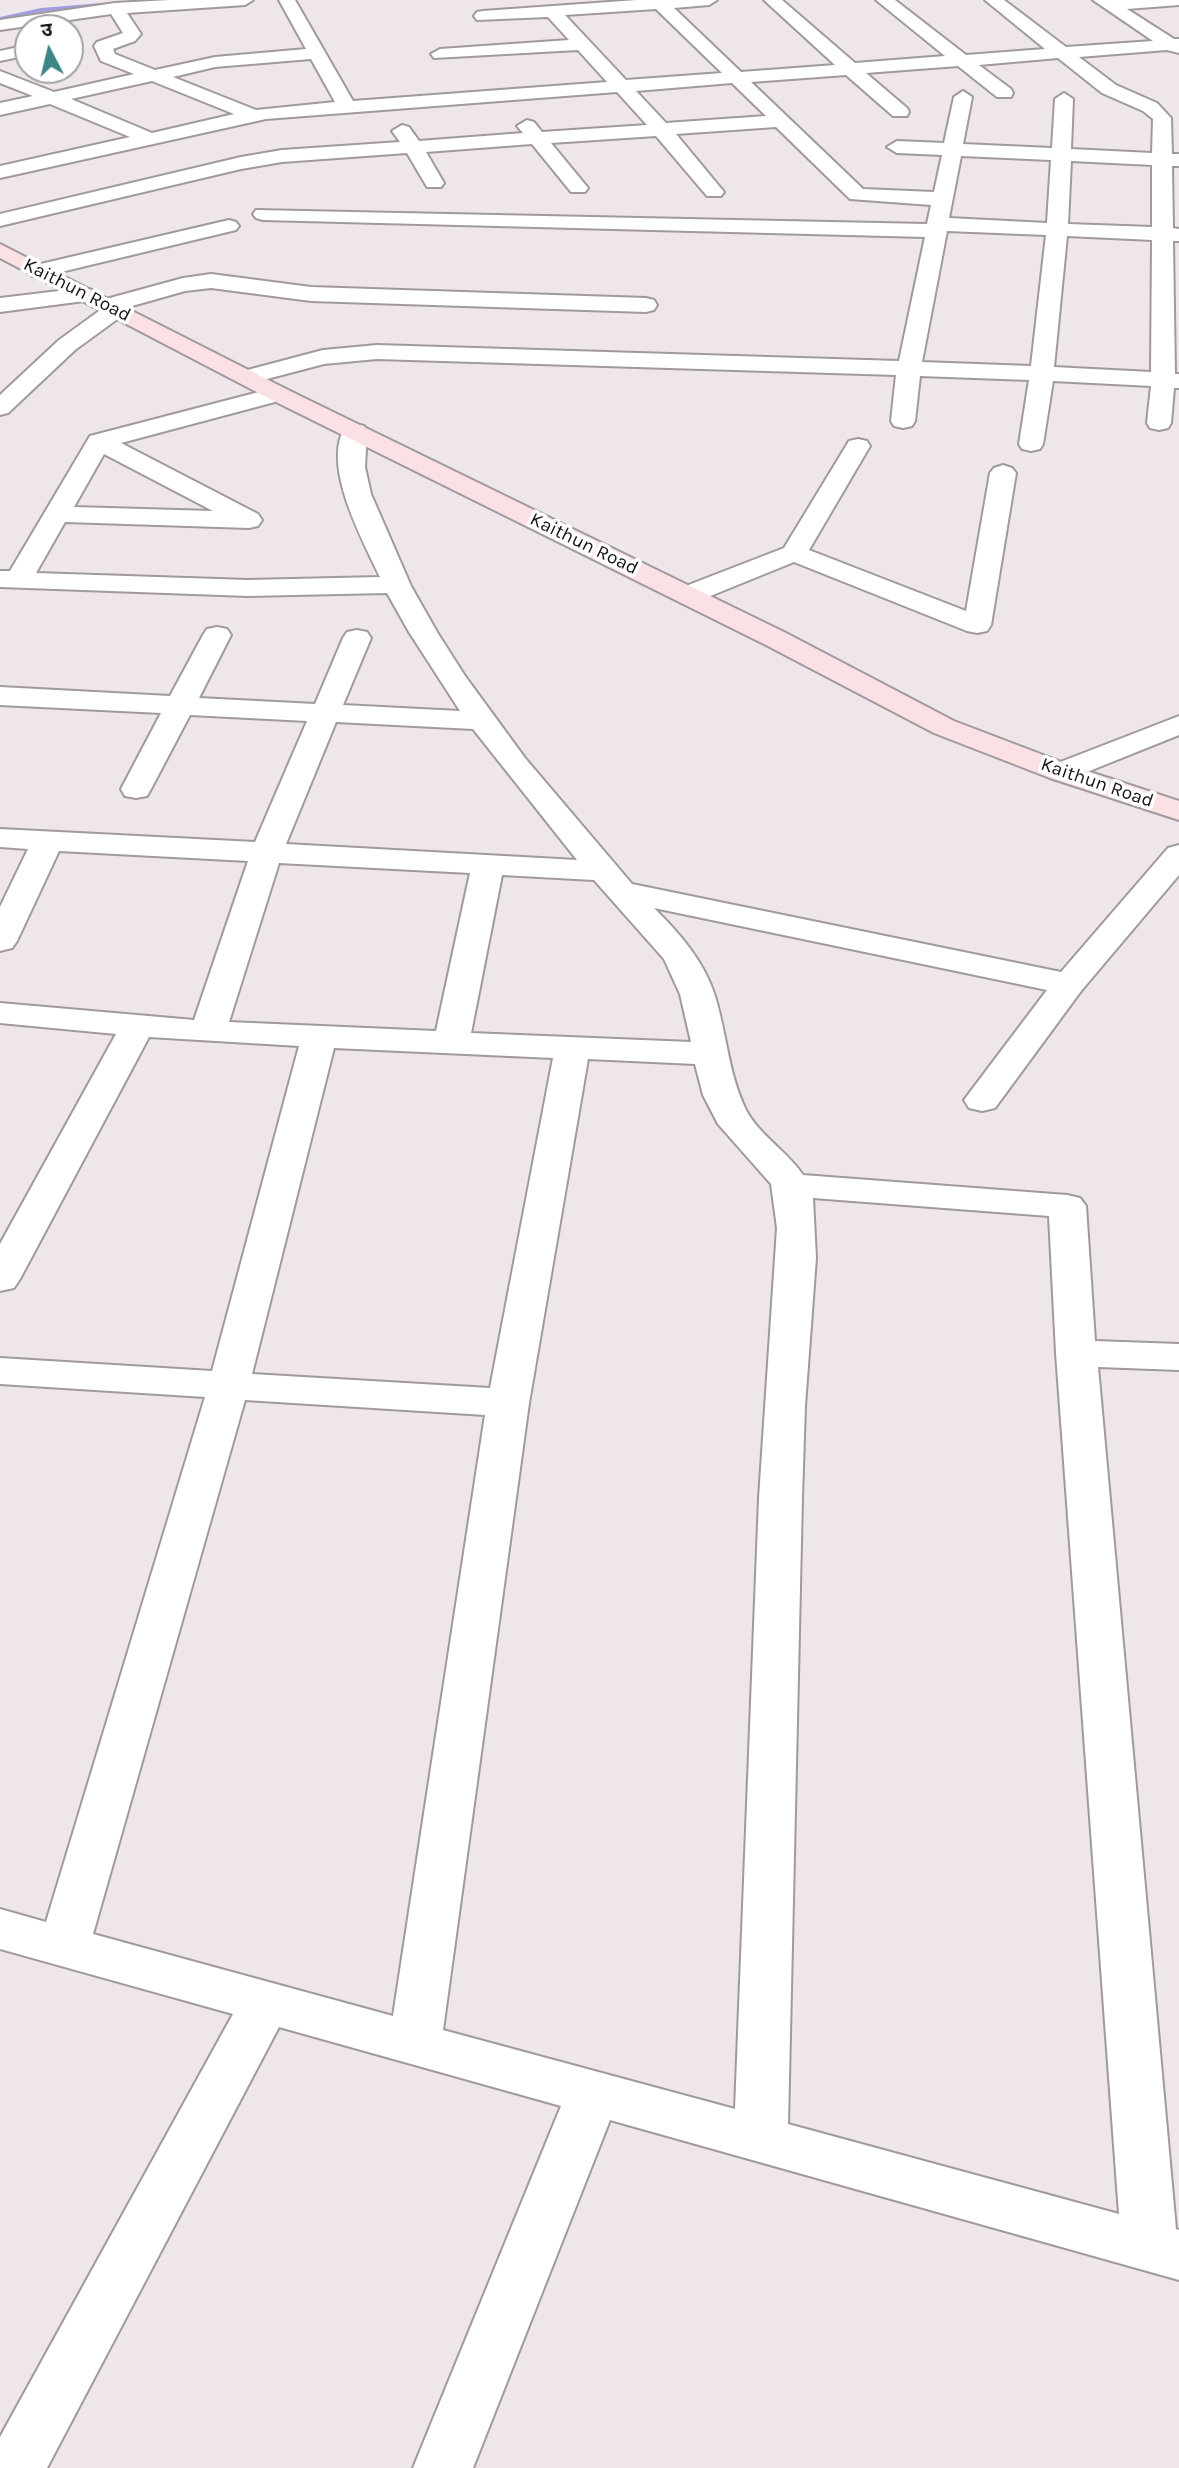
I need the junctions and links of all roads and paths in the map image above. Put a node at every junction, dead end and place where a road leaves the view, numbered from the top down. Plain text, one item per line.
1 (53, 0) edge
2 (245, 0) edge
3 (287, 0) edge
4 (709, 0) edge
5 (772, 0) edge
6 (884, 0) edge
7 (993, 0) edge
8 (1179, 1) edge
9 (659, 2) edge
10 (1106, 2) edge
11 (115, 8) junction
12 (553, 12) junction
13 (0, 13) edge
14 (482, 16) dead end
15 (0, 25) edge
16 (429, 37) dead end
17 (114, 41) junction
18 (86, 42) dead end
19 (584, 44) junction
20 (1176, 46) edge
21 (1060, 52) junction
22 (317, 53) junction
23 (440, 54) junction
24 (960, 60) junction
25 (851, 68) junction
26 (148, 75) junction
27 (0, 76) edge
28 (736, 77) junction
29 (620, 86) junction
30 (1004, 93) dead end
31 (496, 95) junction
32 (465, 97) junction
33 (963, 97) dead end
34 (51, 98) junction
35 (1064, 99) dead end
36 (348, 106) junction
37 (0, 109) edge
38 (900, 112) dead end
39 (253, 115) junction
40 (390, 116) dead end
41 (782, 121) junction
42 (662, 130) junction
43 (148, 138) junction
44 (541, 139) junction
45 (897, 147) dead end
46 (415, 149) junction
47 (953, 150) junction
48 (1059, 155) junction
49 (1171, 160) edge
50 (0, 172) edge
51 (434, 183) dead end
52 (578, 188) dead end
53 (713, 192) dead end
54 (944, 199) junction
55 (263, 214) dead end
56 (0, 220) edge
57 (229, 226) dead end
58 (937, 228) junction
59 (1056, 229) junction
60 (1170, 235) edge
61 (0, 250) edge
62 (40, 271) junction
63 (102, 304) junction
64 (0, 305) edge
65 (646, 305) dead end
66 (909, 368) junction
67 (1042, 373) junction
68 (248, 377) junction
69 (1171, 380) edge
70 (278, 394) junction
71 (0, 408) edge
72 (902, 421) dead end
73 (1159, 423) dead end
74 (355, 430) junction
75 (99, 441) junction
76 (1031, 444) dead end
77 (858, 446) dead end
78 (1003, 473) dead end
79 (55, 514) junction
80 (794, 553) junction
81 (9, 579) edge
82 (396, 584) junction
83 (688, 596) junction
84 (217, 635) dead end
85 (357, 638) dead end
86 (0, 696) edge
87 (180, 705) junction
88 (325, 713) junction
89 (482, 721) junction
90 (1179, 725) edge
91 (1060, 772) junction
92 (136, 789) dead end
93 (1179, 811) edge
94 (0, 838) edge
95 (48, 841) junction
96 (267, 854) junction
97 (1179, 855) edge
98 (488, 865) junction
99 (612, 881) junction
100 (0, 941) edge
101 (1069, 984) junction
102 (0, 1013) edge
103 (138, 1026) junction
104 (208, 1032) junction
105 (319, 1037) junction
106 (451, 1043) junction
107 (572, 1048) junction
108 (712, 1054) junction
109 (982, 1100) dead end
110 (790, 1185) junction
111 (0, 1279) edge
112 (1076, 1353) junction
113 (1179, 1357) edge
114 (0, 1371) edge
115 (229, 1385) junction
116 (508, 1403) junction
117 (0, 1929) edge
118 (64, 1947) junction
119 (266, 2003) junction
120 (415, 2044) junction
121 (593, 2094) junction
122 (761, 2139) junction
123 (1164, 2250) edge
124 (15, 2468) edge
125 (443, 2468) edge

1 - 13 street
2 - 11 street
3 - 22 street
4 - 9 street
5 - 25 street
6 - 24 street
7 - 21 street
8 - 10 street
9 - 12 street
9 - 28 street
10 - 20 street
11 - 15 street
11 - 17 street
12 - 14 street
12 - 19 street
16 - 23 street
17 - 18 street
17 - 26 street
19 - 23 street
19 - 29 street
20 - 21 street
21 - 24 street
21 - 49 street
22 - 26 street
22 - 36 street
23 - 32 street
24 - 25 street
24 - 30 street
25 - 28 street
25 - 38 street
26 - 34 street
26 - 39 street
27 - 34 street
28 - 29 street
28 - 41 street
29 - 31 street
29 - 42 street
31 - 32 street
31 - 44 street
32 - 36 street
33 - 47 street
34 - 37 street
34 - 43 street
35 - 48 street
36 - 39 street
39 - 43 street
40 - 46 street
41 - 42 street
41 - 54 street
42 - 44 street
42 - 53 street
43 - 50 street
44 - 46 street
44 - 52 street
45 - 47 street
46 - 51 street
46 - 56 street
47 - 48 street
47 - 54 street
48 - 49 street
48 - 59 street
49 - 60 street
54 - 58 street
55 - 58 street
57 - 62 street
58 - 59 street
58 - 66 street
59 - 60 street
59 - 67 street
60 - 69 street
61 - 62 street, Kaithun Road
62 - 63 street, Kaithun Road
63 - 64 street
63 - 65 street
63 - 68 street, Kaithun Road
63 - 71 street
66 - 67 street
66 - 68 street
66 - 72 street
67 - 69 street
67 - 76 street
68 - 70 street, Kaithun Road
69 - 73 street
70 - 74 street, Kaithun Road
70 - 75 street
74 - 82 street
74 - 83 street, Kaithun Road
75 - 79 street
75 - 79 street
77 - 80 street
78 - 80 street
79 - 81 street
80 - 83 street
81 - 82 street
82 - 89 street
83 - 91 street, Kaithun Road
84 - 87 street
85 - 88 street
86 - 87 street
87 - 88 street
87 - 92 street
88 - 89 street
88 - 96 street
89 - 99 street
90 - 91 street
91 - 93 street, Kaithun Road
94 - 95 street
95 - 96 street
95 - 100 street
96 - 98 street
96 - 104 street
97 - 101 street
98 - 99 street
98 - 106 street
99 - 101 street
99 - 108 street
101 - 109 street
102 - 103 street
103 - 104 street
103 - 111 street
104 - 105 street
105 - 106 street
105 - 115 street
106 - 107 street
107 - 108 street
107 - 116 street
108 - 110 street
110 - 112 street
110 - 122 street
112 - 113 street
112 - 123 street
114 - 115 street
115 - 116 street
115 - 118 street
116 - 120 street
117 - 118 street
118 - 119 street
119 - 120 street
119 - 124 street
120 - 121 street
121 - 122 street
121 - 125 street
122 - 123 street

